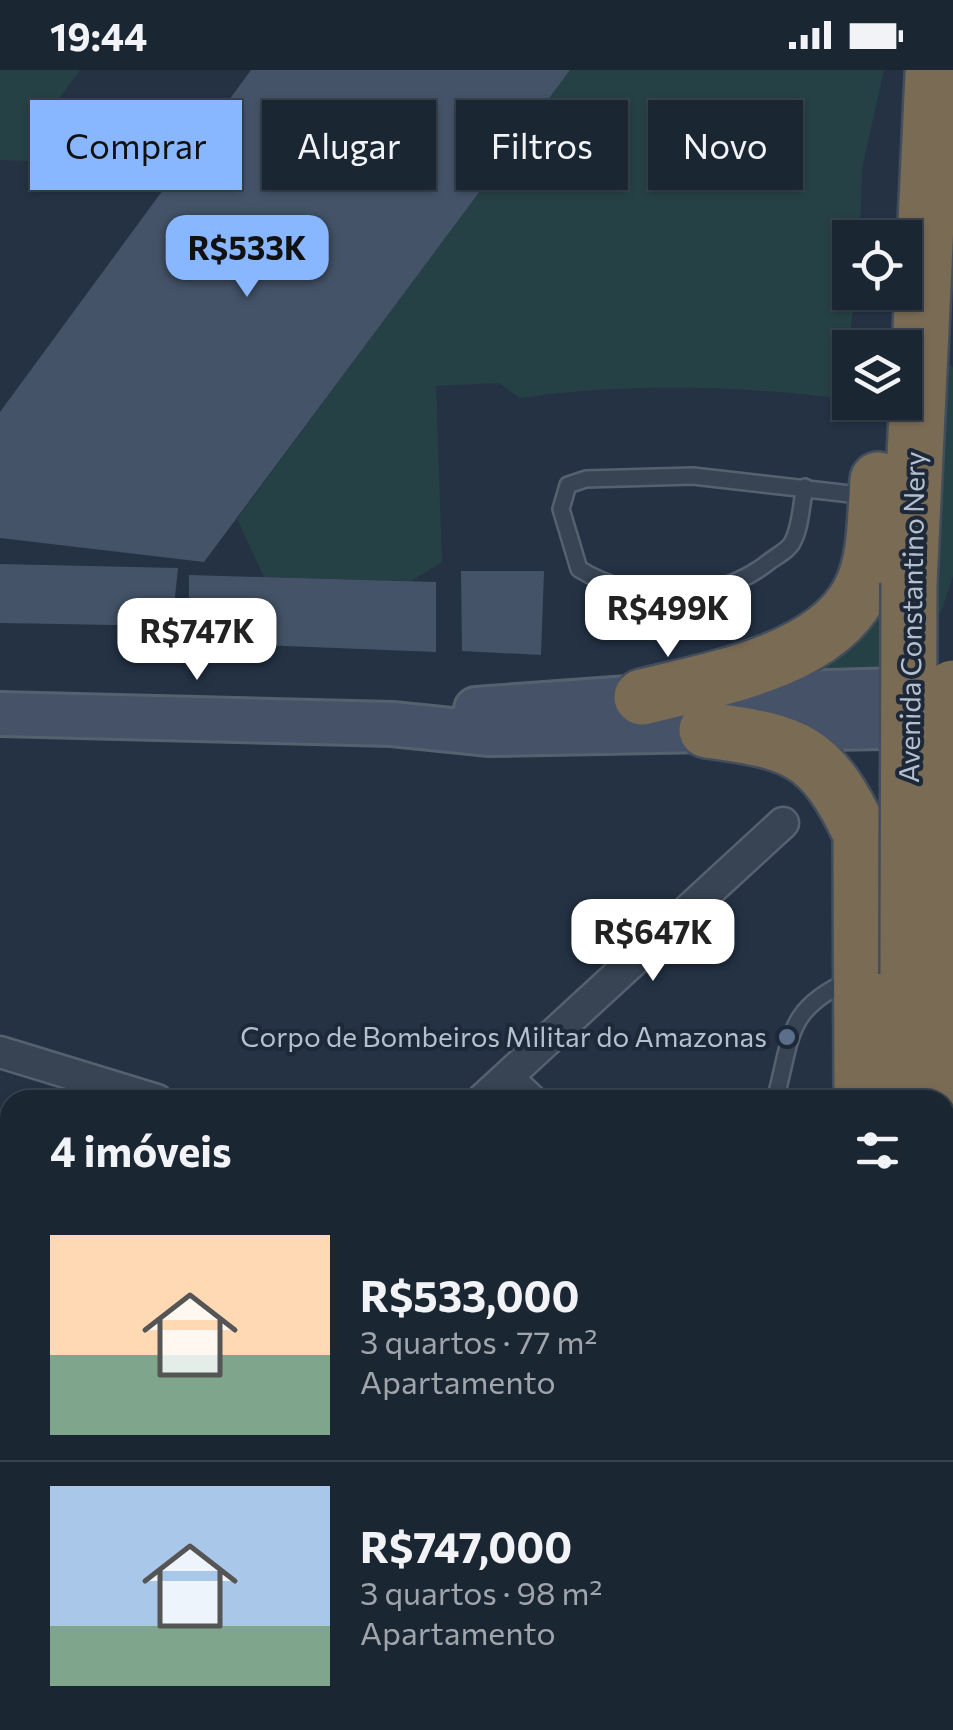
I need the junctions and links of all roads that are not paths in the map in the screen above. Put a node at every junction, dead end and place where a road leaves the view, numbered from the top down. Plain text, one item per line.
1 (933, 72) edge
2 (900, 220) edge
3 (882, 420) edge
4 (805, 487) junction
5 (877, 496) junction
6 (953, 688) edge
7 (642, 697) junction
8 (0, 714) edge
9 (392, 724) junction
10 (953, 726) edge
11 (707, 730) junction
12 (783, 823) dead end
13 (904, 972) junction
14 (0, 1052) edge
15 (512, 1072) junction
16 (124, 1090) edge
17 (493, 1090) edge
18 (531, 1090) edge
19 (777, 1090) edge
20 (865, 1090) edge
21 (902, 1090) edge
22 (940, 1090) edge

1 - 2 highway
1 - 13 highway, Avenida Constantino Nery, bridge
3 - 5 highway
4 - 4 lane
4 - 5 lane
5 - 7 highway
6 - 7 main road
6 - 13 highway, Avenida Constantino Nery, bridge
7 - 9 main road
8 - 9 main road
9 - 11 main road
10 - 11 main road
11 - 13 highway
12 - 15 street
13 - 19 lane
13 - 20 highway
13 - 21 highway, Avenida Constantino Nery
13 - 22 highway, Avenida Constantino Nery
14 - 16 street
15 - 17 street
15 - 18 lane

